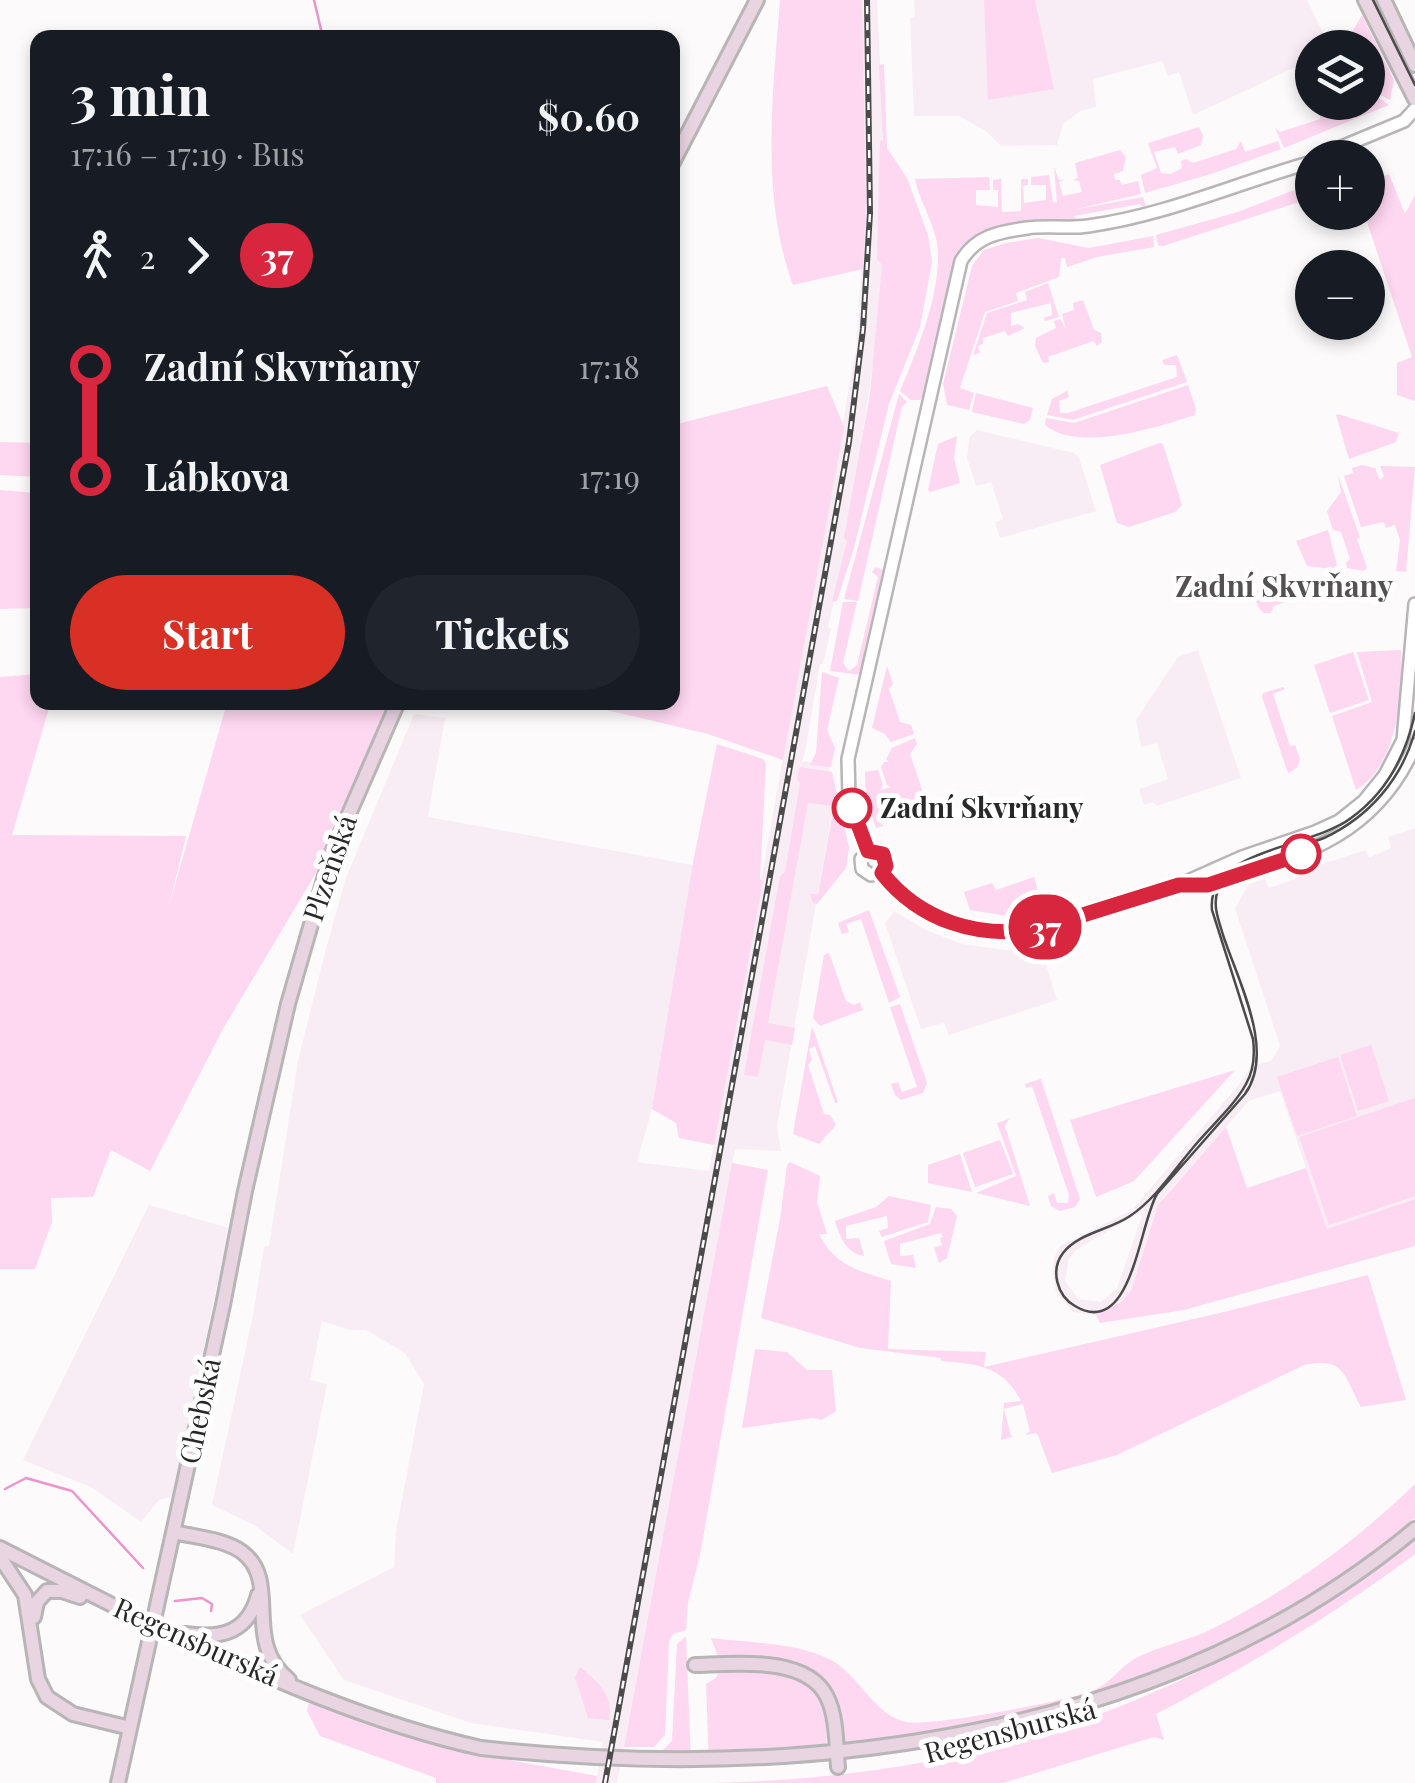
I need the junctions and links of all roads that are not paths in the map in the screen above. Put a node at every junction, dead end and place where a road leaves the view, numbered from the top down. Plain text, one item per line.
1 (757, 0) edge
2 (1365, 0) edge
3 (1384, 0) edge
4 (1415, 64) edge
5 (1415, 99) edge
6 (1415, 109) edge
7 (1415, 125) edge
8 (1358, 140) edge
9 (1375, 140) edge
10 (680, 149) edge
11 (1295, 167) edge
12 (1415, 604) edge
13 (394, 710) edge
14 (1415, 745) edge
15 (868, 851) junction
16 (882, 873) junction
17 (1179, 885) junction
18 (280, 1039) joint
19 (1415, 1529) edge
20 (174, 1532) junction
21 (0, 1548) edge
22 (0, 1557) edge
23 (257, 1572) junction
24 (111, 1605) junction
25 (32, 1630) junction
26 (190, 1638) junction
27 (695, 1665) dead end
28 (313, 1693) junction
29 (130, 1728) junction
30 (944, 1751) dead end
31 (856, 1765) dead end
32 (838, 1767) junction
33 (818, 1769) dead end
34 (745, 1772) dead end
35 (118, 1783) edge

1 - 10 main road
2 - 5 main road
3 - 4 main road
6 - 8 street
7 - 9 street
11 - 15 street
12 - 17 street
13 - 18 main road, Plzeňská
14 - 17 street
15 - 16 street
15 - 16 street
16 - 17 street
18 - 20 main road, Chebská
19 - 30 main road, Regensburská
20 - 23 main road
20 - 29 main road, Chebská
21 - 24 main road, Regensburská
22 - 25 main road
23 - 26 main road
23 - 28 main road
24 - 25 main road
24 - 26 main road, Regensburská, bridge
25 - 29 main road
26 - 28 main road, Regensburská
27 - 32 main road
28 - 34 main road, Regensburská
29 - 35 main road, Chebská
31 - 32 main road
32 - 33 main road

